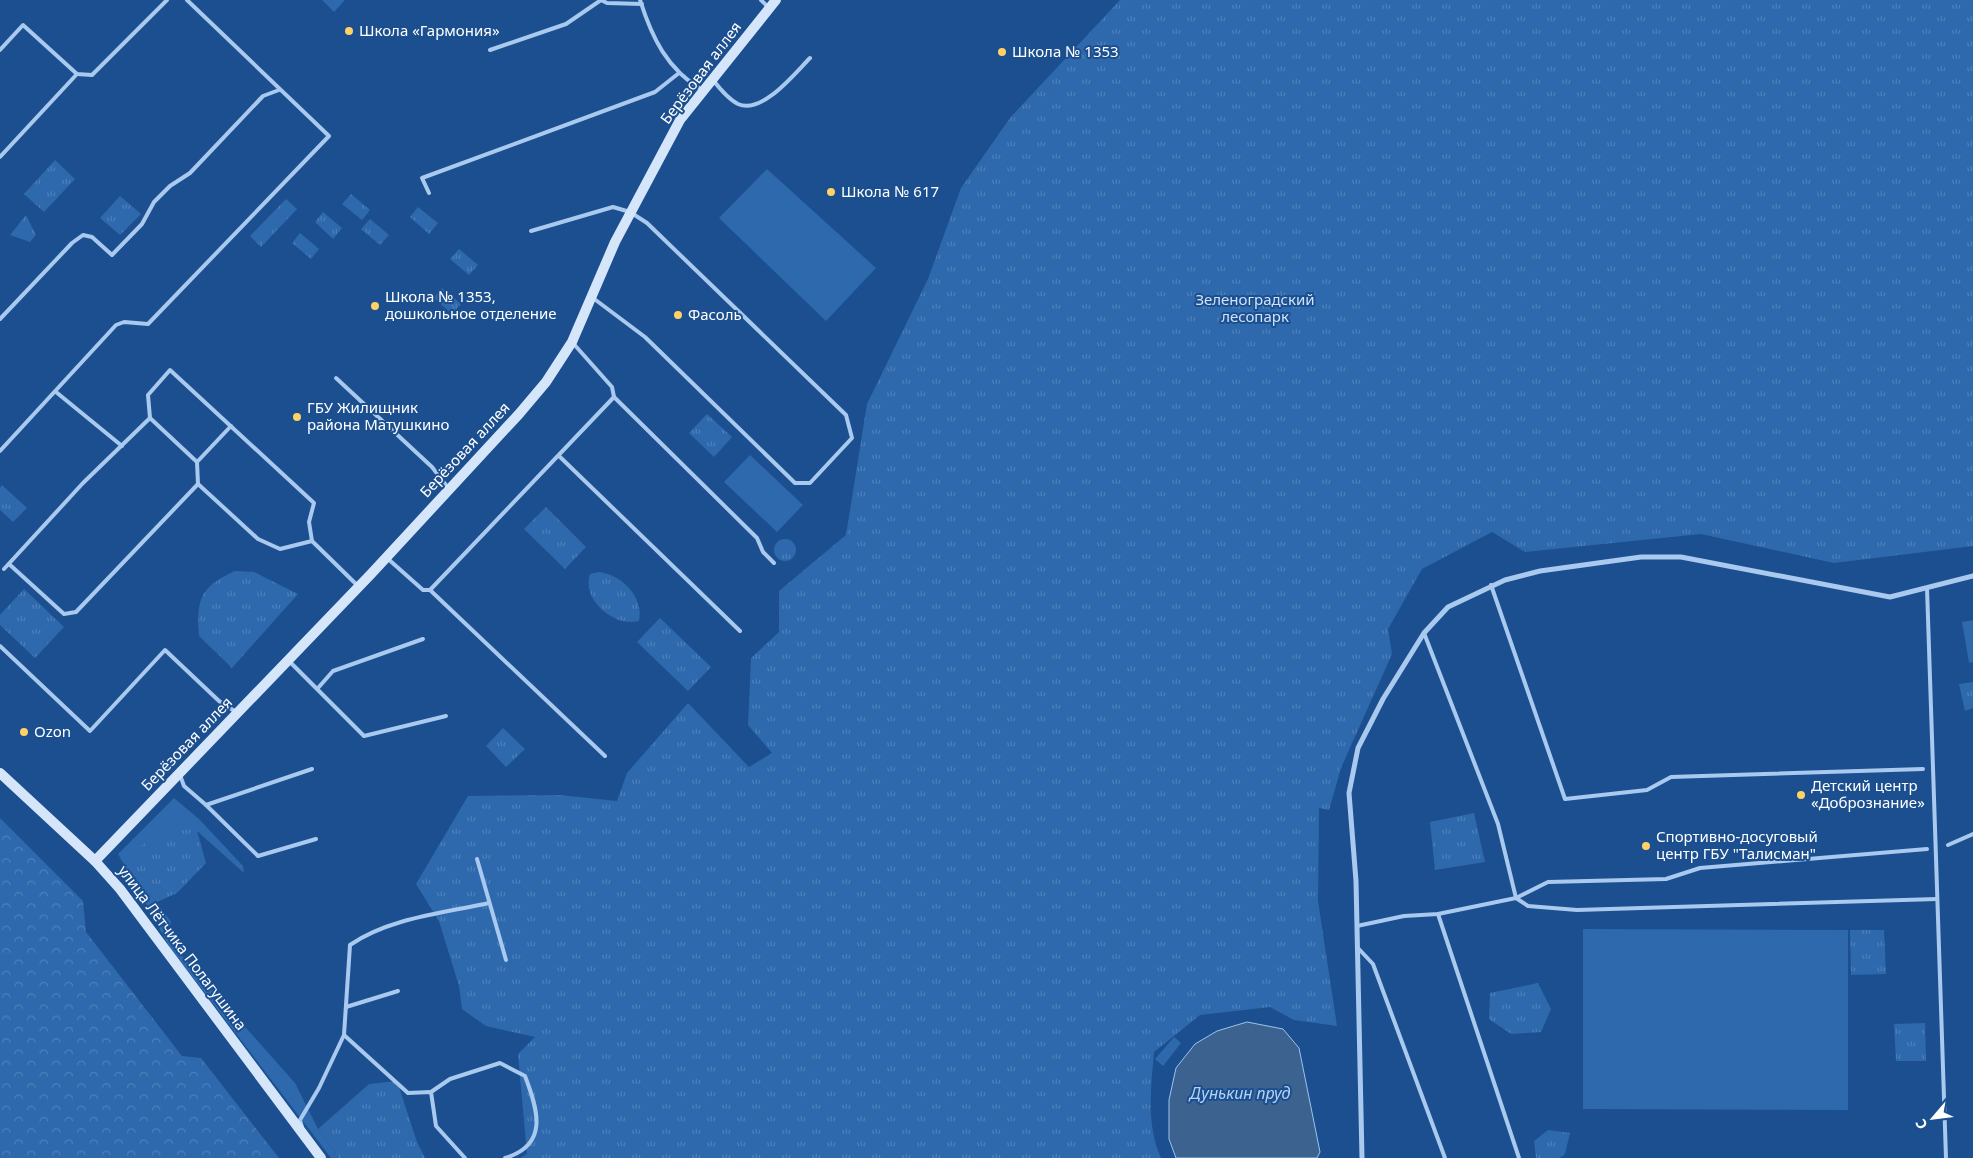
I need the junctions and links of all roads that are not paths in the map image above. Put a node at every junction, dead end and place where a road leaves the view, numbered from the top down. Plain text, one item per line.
1 (166, 0) edge
2 (186, 0) edge
3 (760, 0) edge
4 (641, 2) edge
5 (773, 4) edge
6 (0, 50) edge
7 (490, 50) dead end
8 (810, 58) dead end
9 (679, 73) junction
10 (77, 74) junction
11 (712, 80) junction
12 (279, 90) junction
13 (704, 91) junction
14 (0, 157) edge
15 (429, 193) dead end
16 (630, 212) junction
17 (531, 232) dead end
18 (591, 297) junction
19 (0, 319) edge
20 (572, 342) junction
21 (336, 378) dead end
22 (56, 392) junction
23 (614, 397) junction
24 (150, 418) junction
25 (231, 426) junction
26 (122, 446) junction
27 (0, 451) edge
28 (559, 456) junction
29 (198, 462) junction
30 (198, 484) junction
31 (448, 489) junction
32 (312, 541) junction
33 (386, 557) junction
34 (774, 562) dead end
35 (9, 564) junction
36 (4, 569) dead end
37 (1973, 576) edge
38 (1491, 585) junction
39 (358, 586) junction
40 (1927, 588) junction
41 (430, 590) junction
42 (740, 632) dead end
43 (1424, 634) junction
44 (423, 639) dead end
45 (0, 646) edge
46 (287, 660) junction
47 (318, 688) junction
48 (238, 713) junction
49 (446, 716) dead end
50 (605, 756) dead end
51 (312, 769) dead end
52 (1923, 770) dead end
53 (0, 773) edge
54 (180, 773) junction
55 (206, 805) junction
56 (1973, 834) edge
57 (316, 839) dead end
58 (1948, 845) dead end
59 (1927, 849) dead end
60 (477, 859) dead end
61 (95, 861) junction
62 (1516, 898) junction
63 (1937, 899) junction
64 (490, 903) junction
65 (1438, 914) junction
66 (1357, 926) junction
67 (1357, 947) junction
68 (506, 960) dead end
69 (398, 991) dead end
70 (346, 1007) junction
71 (344, 1035) junction
72 (431, 1092) junction
73 (304, 1134) junction
74 (321, 1158) edge
75 (465, 1158) edge
76 (505, 1158) edge
77 (1362, 1158) edge
78 (1445, 1158) edge
79 (1519, 1158) edge
80 (1946, 1158) edge

1 - 10 lane
2 - 12 lane
3 - 5 lane
4 - 7 lane
4 - 9 lane
5 - 11 street, Берёзовая аллея
6 - 10 lane
8 - 11 lane
9 - 13 lane
9 - 15 lane
10 - 14 lane
11 - 13 street, Берёзовая аллея
12 - 19 lane
12 - 22 lane
13 - 16 street, Берёзовая аллея
16 - 17 lane
16 - 18 street, Берёзовая аллея
16 - 18 lane
18 - 20 street, Берёзовая аллея
20 - 23 lane
20 - 31 street, Берёзовая аллея
21 - 31 lane
22 - 26 lane
22 - 27 lane
23 - 28 lane
23 - 34 lane
24 - 25 lane
24 - 26 lane
24 - 29 lane
25 - 29 lane
25 - 32 lane
26 - 35 lane
28 - 41 lane
28 - 42 lane
29 - 30 lane
30 - 32 lane
30 - 35 lane
31 - 33 street, Берёзовая аллея
32 - 39 lane
33 - 39 street, Берёзовая аллея
33 - 41 lane
35 - 36 lane
37 - 40 street
38 - 40 street
38 - 43 street
38 - 52 lane
39 - 46 street, Берёзовая аллея
40 - 63 lane
41 - 50 lane
43 - 62 lane
43 - 66 street
44 - 47 lane
45 - 48 lane
46 - 47 lane
46 - 48 street, Берёзовая аллея
47 - 49 lane
48 - 54 street, Берёзовая аллея
51 - 55 lane
53 - 61 street, улица Лётчика Полагушина
54 - 55 lane
54 - 61 street, Берёзовая аллея
55 - 57 lane
56 - 58 lane
59 - 62 lane
60 - 64 lane
61 - 73 street, улица Лётчика Полагушина
62 - 63 lane
62 - 65 lane
63 - 80 lane
64 - 68 lane
64 - 70 lane
65 - 66 lane
65 - 79 lane
66 - 67 street
67 - 77 street
67 - 78 lane
69 - 70 lane
70 - 71 lane
71 - 72 lane
71 - 73 lane
72 - 75 lane
72 - 76 lane
73 - 74 street, улица Лётчика Полагушина

